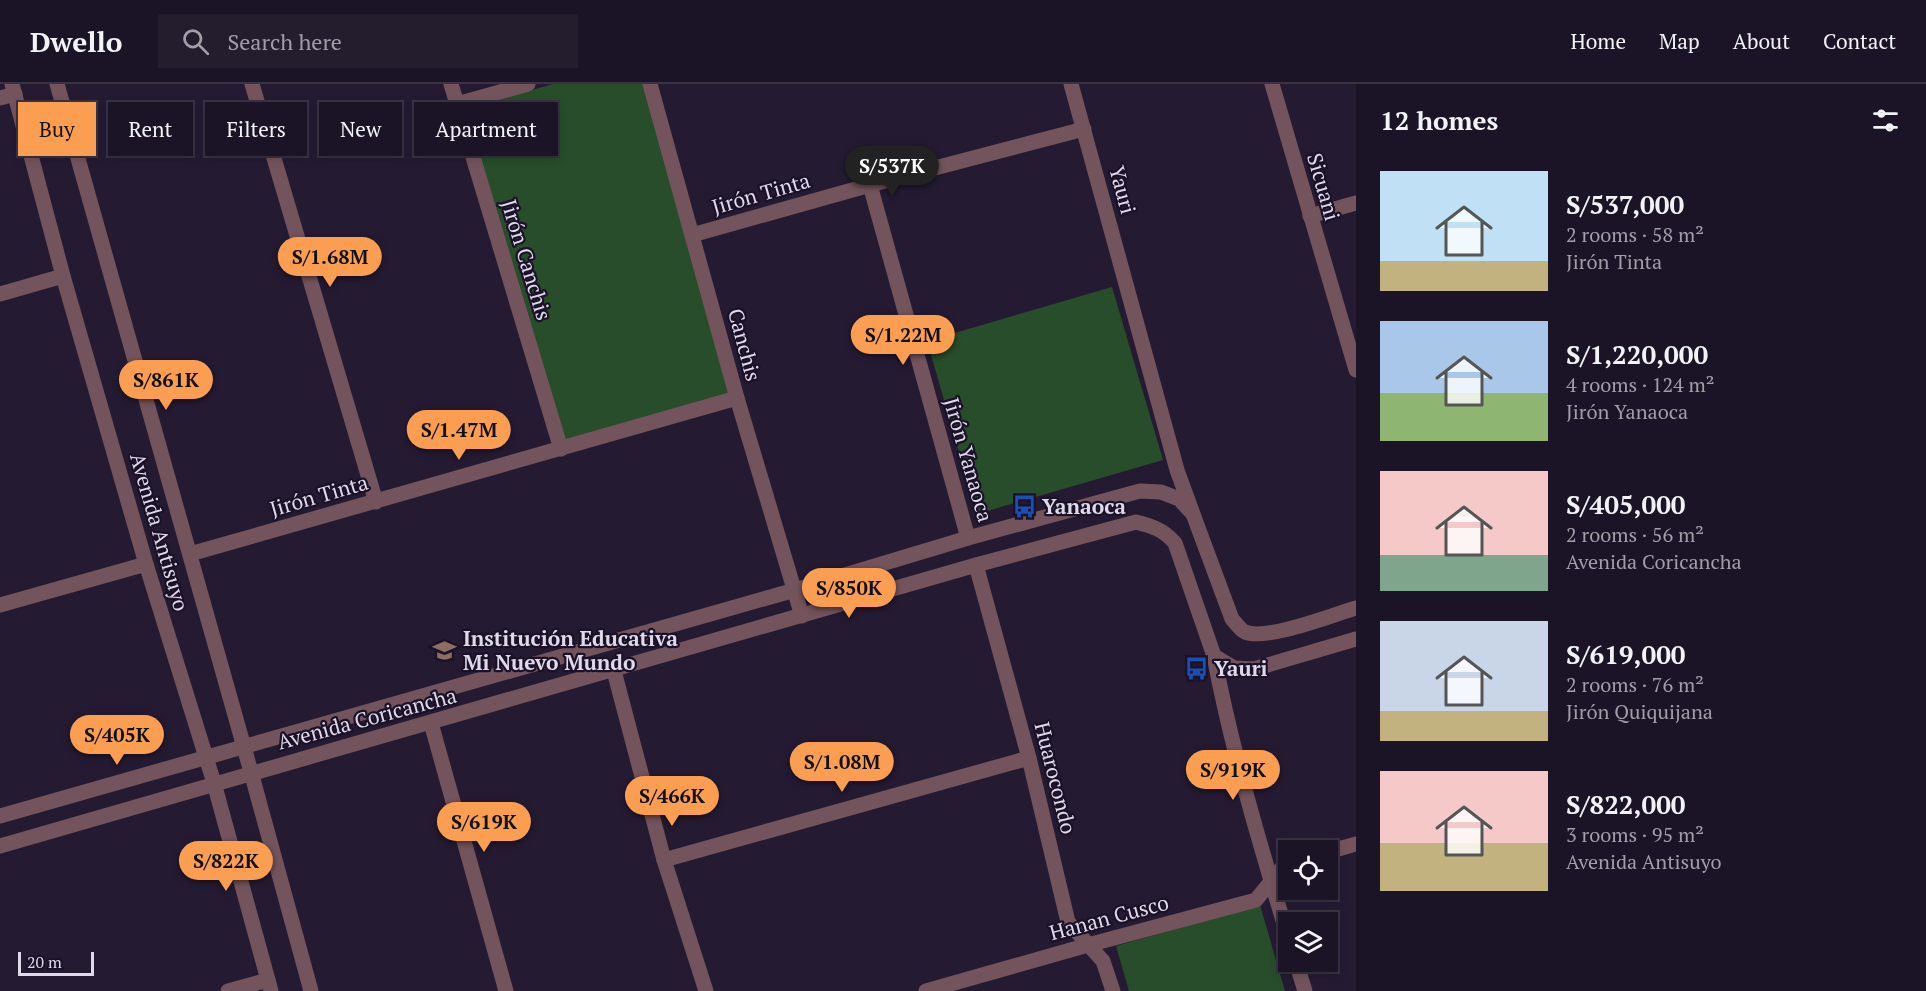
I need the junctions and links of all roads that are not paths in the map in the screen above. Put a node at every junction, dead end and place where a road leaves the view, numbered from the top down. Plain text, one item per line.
1 (57, 84) edge
2 (252, 84) edge
3 (451, 84) edge
4 (528, 84) edge
5 (650, 84) edge
6 (1071, 84) edge
7 (1272, 84) edge
8 (9, 92) edge
9 (456, 102) edge
10 (464, 102) edge
11 (1084, 129) junction
12 (473, 156) edge
13 (870, 185) junction
14 (1356, 203) edge
15 (1310, 216) junction
16 (692, 235) junction
17 (63, 276) junction
18 (0, 294) edge
19 (1356, 370) edge
20 (737, 398) junction
21 (561, 449) junction
22 (376, 502) junction
23 (1193, 514) junction
24 (968, 538) junction
25 (190, 554) junction
26 (146, 564) junction
27 (976, 565) junction
28 (795, 590) junction
29 (0, 606) edge
30 (1356, 608) edge
31 (802, 616) junction
32 (1356, 639) edge
33 (1214, 656) junction
34 (614, 670) junction
35 (431, 723) junction
36 (243, 746) junction
37 (206, 758) junction
38 (1029, 758) junction
39 (251, 772) junction
40 (214, 783) junction
41 (0, 816) edge
42 (1356, 844) edge
43 (0, 846) edge
44 (1338, 849) edge
45 (664, 861) junction
46 (1278, 872) edge
47 (1271, 881) junction
48 (1280, 912) edge
49 (1088, 945) junction
50 (1299, 972) edge
51 (270, 985) edge
52 (228, 991) edge
53 (311, 991) edge
54 (506, 991) edge
55 (706, 991) edge
56 (926, 991) edge
57 (1113, 991) edge
58 (1305, 991) edge

1 - 25 street, Avenida Antisuyo
2 - 22 street
3 - 9 street, Jirón Canchis
4 - 10 street
5 - 16 street, Canchis
6 - 11 street, Yauri
7 - 15 street, Sicuani
8 - 17 street, Avenida Antisuyo
11 - 13 street, Jirón Tinta
11 - 23 street, Yauri
12 - 21 street, Jirón Canchis
13 - 16 street, Jirón Tinta
13 - 24 street, Jirón Yanaoca
14 - 15 street
15 - 19 street, Sicuani
16 - 20 street, Canchis
17 - 18 street
17 - 26 street, Avenida Antisuyo
20 - 21 street, Jirón Tinta
20 - 28 street, Canchis
21 - 22 street, Jirón Tinta
22 - 25 street, Jirón Tinta
23 - 24 street, Avenida Coricancha
23 - 30 street
24 - 28 street, Avenida Coricancha
25 - 36 street, Avenida Antisuyo
26 - 29 street
26 - 37 street, Avenida Antisuyo
27 - 31 street, Avenida Coricancha
27 - 33 street, Avenida Coricancha
27 - 38 street, Huarocondo
28 - 31 street, Canchis
28 - 36 street, Avenida Coricancha
31 - 34 street, Avenida Coricancha
32 - 33 street
33 - 47 street
34 - 35 street, Avenida Coricancha
34 - 45 street
35 - 39 street, Avenida Coricancha
35 - 54 street
36 - 37 street, Avenida Coricancha
36 - 39 street, Avenida Antisuyo
37 - 40 street, Avenida Antisuyo
37 - 41 street, Avenida Coricancha
38 - 45 street
38 - 49 street, Huarocondo
39 - 40 street, Avenida Coricancha
39 - 53 street, Avenida Antisuyo
40 - 43 street, Avenida Coricancha
40 - 51 street, Avenida Antisuyo
42 - 44 street
45 - 55 street
46 - 47 street, Hanan Cusco
47 - 48 street
47 - 49 street, Hanan Cusco
49 - 56 street, Hanan Cusco
49 - 57 street, Huarocondo
50 - 58 street
51 - 52 street

